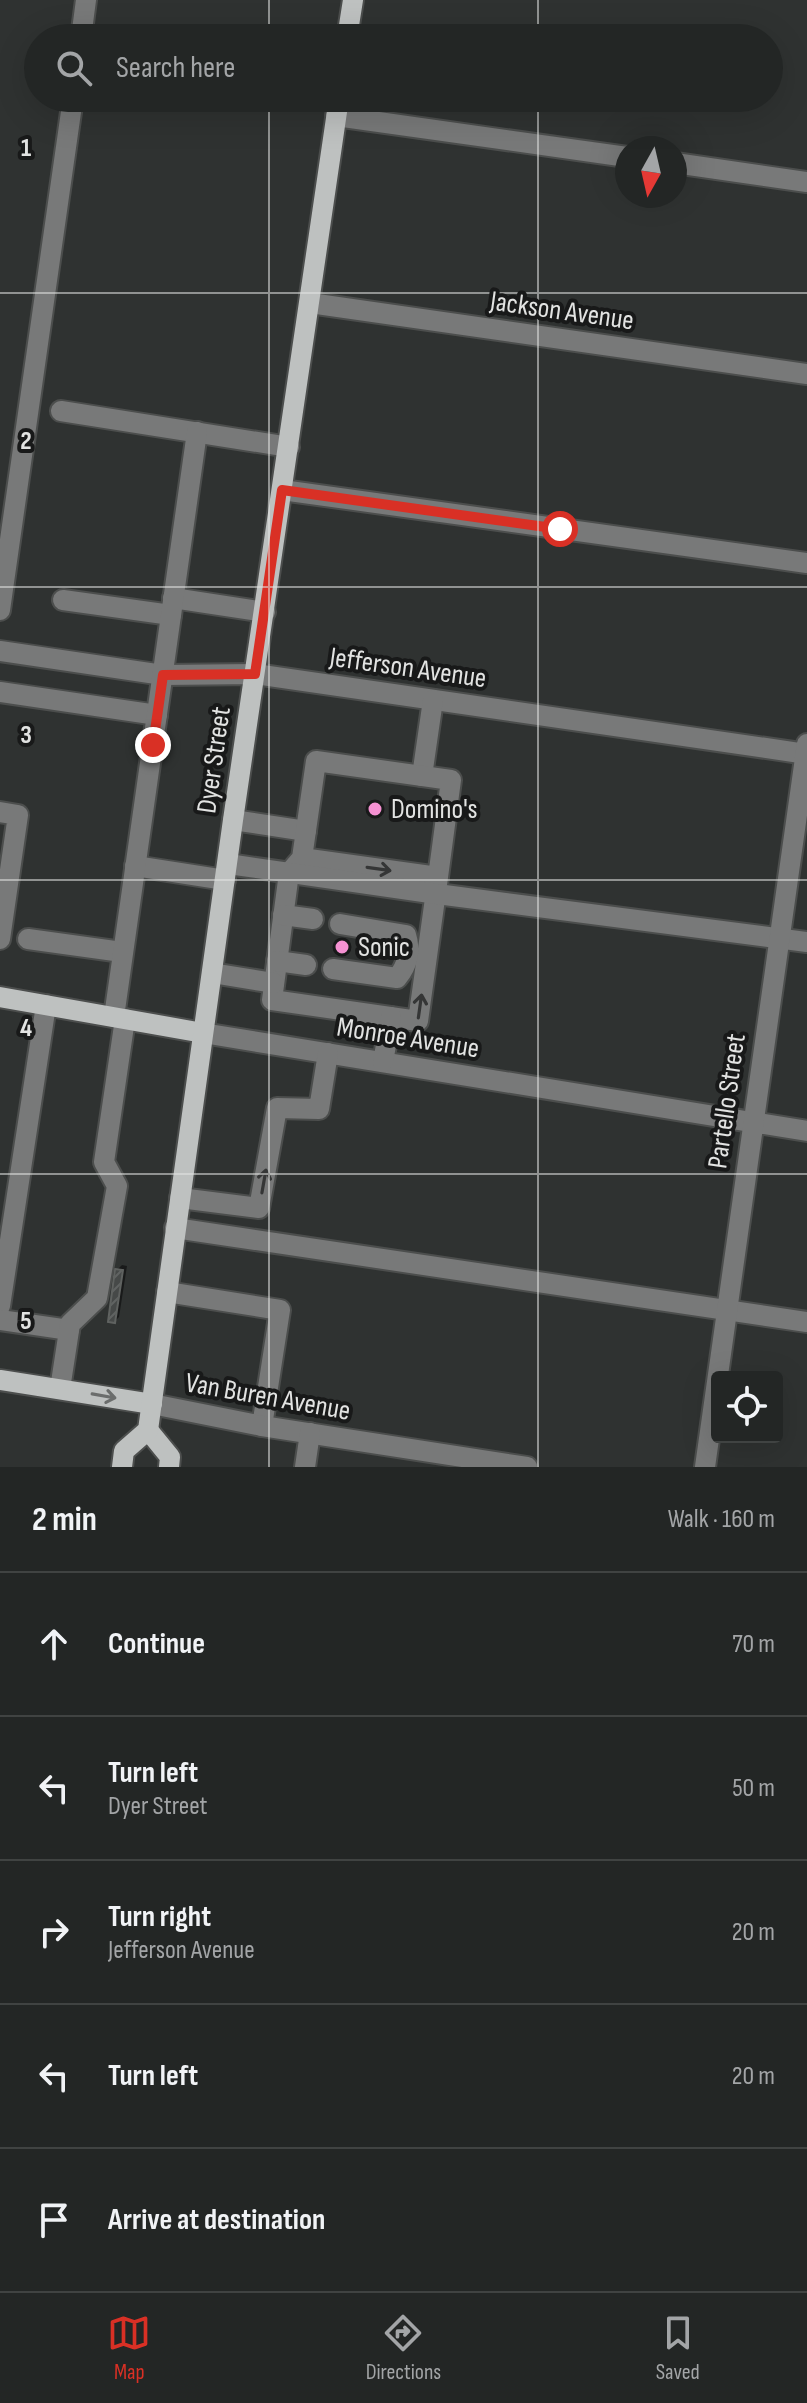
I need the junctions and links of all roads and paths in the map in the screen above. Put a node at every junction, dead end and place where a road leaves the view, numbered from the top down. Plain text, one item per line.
1 (86, 0) edge
2 (353, 0) edge
3 (83, 24) edge
4 (349, 24) edge
5 (71, 112) edge
6 (337, 112) edge
7 (367, 112) edge
8 (615, 155) edge
9 (687, 165) edge
10 (807, 182) edge
11 (310, 303) junction
12 (807, 374) edge
13 (61, 411) dead end
14 (197, 432) junction
15 (289, 447) junction
16 (282, 490) junction
17 (807, 563) edge
18 (63, 600) dead end
19 (172, 607) junction
20 (0, 610) edge
21 (265, 612) junction
22 (0, 651) edge
23 (255, 674) junction
24 (163, 675) junction
25 (0, 692) edge
26 (433, 700) junction
27 (157, 715) junction
28 (807, 750) edge
29 (422, 776) junction
30 (0, 812) edge
31 (233, 820) junction
32 (306, 831) junction
33 (295, 865) junction
34 (135, 866) junction
35 (227, 872) junction
36 (437, 886) junction
37 (283, 915) junction
38 (313, 919) dead end
39 (340, 924) dead end
40 (779, 938) junction
41 (0, 939) edge
42 (28, 939) dead end
43 (807, 942) edge
44 (122, 952) junction
45 (277, 961) junction
46 (306, 965) dead end
47 (333, 969) dead end
48 (212, 973) junction
49 (273, 991) junction
50 (0, 997) edge
51 (46, 1005) junction
52 (391, 1017) junction
53 (119, 1018) junction
54 (203, 1033) junction
55 (328, 1053) junction
56 (383, 1062) junction
57 (752, 1123) junction
58 (807, 1131) edge
59 (180, 1198) junction
60 (175, 1228) junction
61 (167, 1292) junction
62 (0, 1306) edge
63 (726, 1310) junction
64 (0, 1320) edge
65 (807, 1322) edge
66 (69, 1330) junction
67 (0, 1380) edge
68 (60, 1389) junction
69 (152, 1404) junction
70 (262, 1426) junction
71 (148, 1430) junction
72 (310, 1433) junction
73 (480, 1463) edge
74 (122, 1467) edge
75 (169, 1467) edge
76 (305, 1467) edge
77 (527, 1467) edge
78 (705, 1467) edge

1 - 3 street
2 - 4 main road
5 - 20 street
6 - 11 main road, Dyer Street
7 - 8 street
9 - 10 street
11 - 12 street, Jackson Avenue
11 - 15 main road, Dyer Street
13 - 14 street
14 - 15 street
14 - 19 street
15 - 16 main road, Dyer Street
16 - 17 street
16 - 21 main road, Dyer Street
18 - 19 street
19 - 21 street
19 - 24 street
21 - 23 main road, Dyer Street
22 - 24 street, Jefferson Avenue
23 - 24 street, Jefferson Avenue
23 - 26 street, Jefferson Avenue
23 - 31 main road, Dyer Street
24 - 27 street
25 - 27 street
26 - 28 street, Jefferson Avenue
26 - 29 street
27 - 34 street
28 - 40 street, Partello Street
29 - 32 street
29 - 36 street
30 - 41 street
31 - 32 street
31 - 35 main road, Dyer Street
32 - 33 street
33 - 35 street
33 - 36 street
33 - 37 street
34 - 35 street
34 - 44 street
35 - 48 main road, Dyer Street
36 - 40 street
52 -> 36 street
37 - 38 street
37 - 45 street
39 - 47 street
40 - 43 street
40 - 57 street, Partello Street
42 - 44 street
44 - 53 street
45 - 46 street
45 - 49 street
48 - 49 street
48 - 54 main road, Dyer Street
49 - 52 street
50 - 51 main road, Monroe Avenue
51 - 53 main road, Monroe Avenue
51 - 62 street
52 - 56 street
53 - 54 main road, Monroe Avenue
53 - 66 street
54 - 55 street, Monroe Avenue
54 - 59 main road, Dyer Street
55 - 56 street, Monroe Avenue
59 -> 55 street
56 - 57 street, Monroe Avenue
57 - 58 street, Monroe Avenue
57 - 63 street, Partello Street
59 - 60 main road, Dyer Street
60 - 61 main road, Dyer Street
60 - 63 street
61 - 69 main road, Dyer Street
61 - 70 street
63 - 65 street
63 - 78 street, Partello Street
64 - 66 street
66 - 68 street
67 - 68 main road, Van Buren Avenue
68 -> 69 main road, Van Buren Avenue
69 - 70 street, Van Buren Avenue
69 - 71 main road, Dyer Street
70 - 72 street, Van Buren Avenue
71 - 74 main road
71 - 75 main road
72 - 73 street, Van Buren Avenue
72 - 76 street
73 - 77 street, Van Buren Avenue

